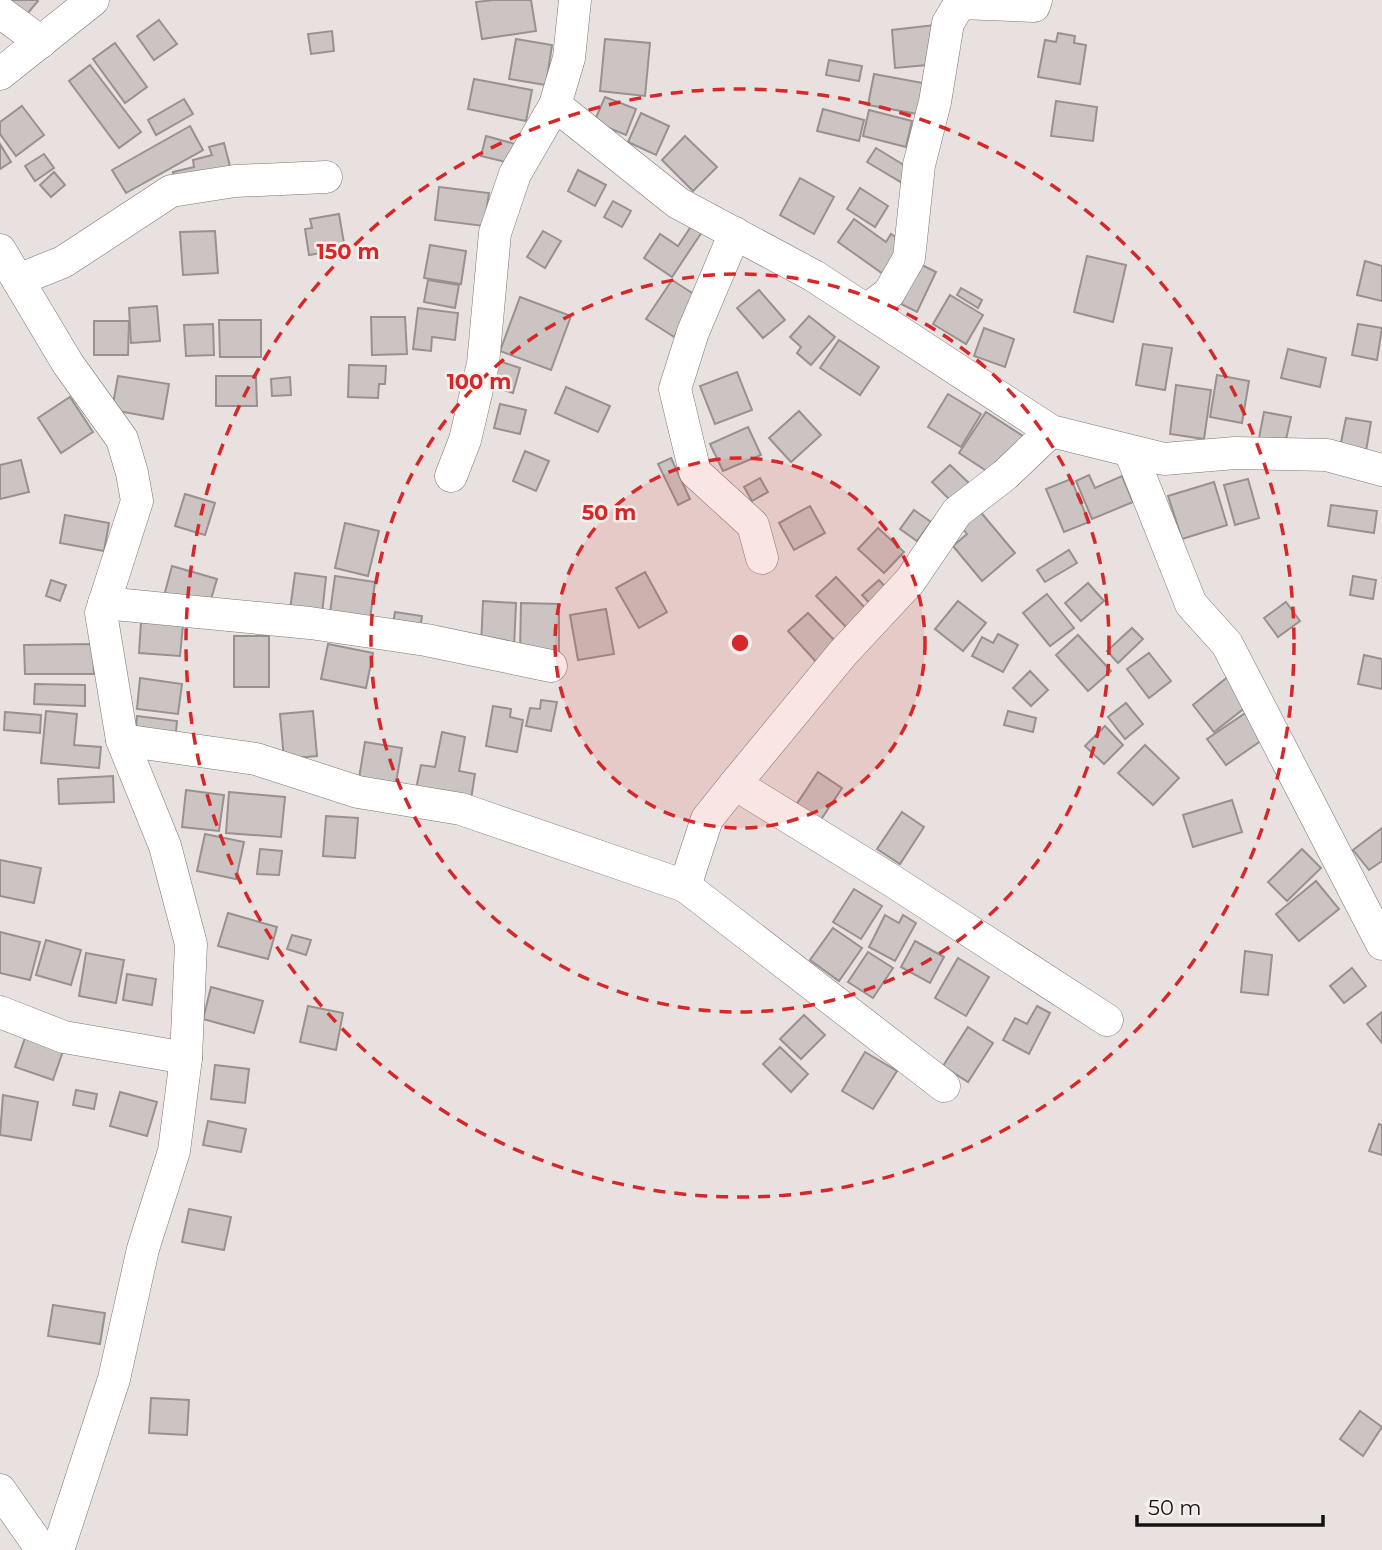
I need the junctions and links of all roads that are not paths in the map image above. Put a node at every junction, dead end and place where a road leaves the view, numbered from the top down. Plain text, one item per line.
1 (93, 0) edge
2 (575, 0) edge
3 (1036, 0) edge
4 (0, 12) edge
5 (41, 42) junction
6 (0, 74) edge
7 (555, 104) junction
8 (326, 177) dead end
9 (735, 233) junction
10 (0, 250) edge
11 (18, 280) junction
12 (866, 310) junction
13 (1051, 430) junction
14 (1130, 451) junction
15 (1381, 461) edge
16 (451, 476) dead end
17 (762, 558) dead end
18 (104, 603) junction
19 (551, 666) dead end
20 (122, 740) junction
21 (735, 784) junction
22 (685, 886) junction
23 (1382, 944) edge
24 (0, 1012) edge
25 (1107, 1020) dead end
26 (186, 1058) junction
27 (944, 1086) dead end
28 (0, 1490) edge
29 (42, 1550) edge
30 (58, 1550) edge

1 - 5 street
2 - 7 street
3 - 12 street
4 - 5 street
5 - 6 street
7 - 9 street
7 - 16 street
8 - 11 street
9 - 12 street
9 - 17 street
10 - 11 street
11 - 18 street
12 - 13 street
13 - 14 street
13 - 21 street
14 - 15 street
14 - 23 street
18 - 19 street
18 - 20 street
20 - 22 street
20 - 26 street
21 - 22 street
21 - 25 street
22 - 27 street
24 - 26 street
26 - 30 street
28 - 29 street

